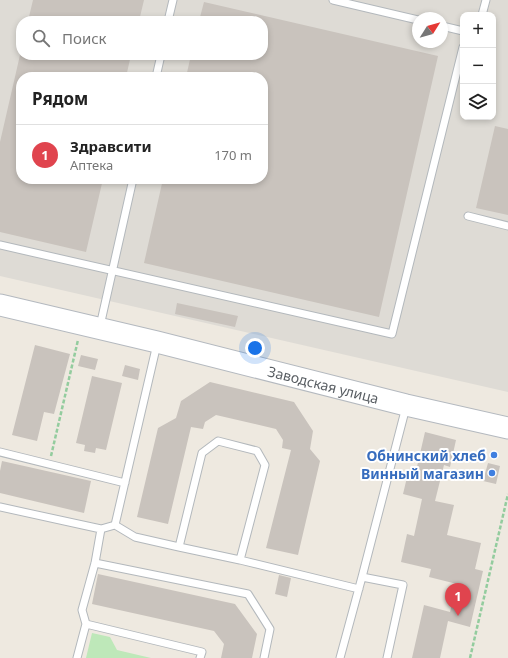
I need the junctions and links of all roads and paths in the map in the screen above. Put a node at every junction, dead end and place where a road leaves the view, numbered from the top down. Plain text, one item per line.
1 (173, 0) edge
2 (333, 0) edge
3 (486, 0) edge
4 (483, 12) edge
5 (169, 16) edge
6 (412, 19) edge
7 (448, 27) edge
8 (460, 30) edge
9 (159, 60) edge
10 (460, 60) edge
11 (157, 72) edge
12 (131, 184) edge
13 (468, 216) dead end
14 (508, 226) edge
15 (0, 245) edge
16 (112, 270) junction
17 (0, 305) edge
18 (99, 328) junction
19 (78, 340) dead end
20 (158, 342) junction
21 (406, 405) junction
22 (508, 428) edge
23 (0, 452) edge
24 (49, 464) junction
25 (125, 483) junction
26 (508, 494) edge
27 (0, 507) edge
28 (115, 525) junction
29 (101, 529) junction
30 (179, 547) junction
31 (240, 560) junction
32 (95, 563) junction
33 (362, 577) junction
34 (359, 588) junction
35 (86, 624) junction
36 (77, 658) edge
37 (200, 658) edge
38 (264, 658) edge
39 (340, 658) edge
40 (387, 658) edge
41 (470, 658) edge

1 - 5 lane
2 - 6 lane
3 - 4 lane
7 - 8 lane
9 - 11 lane
10 - 16 lane
12 - 16 lane
13 - 14 lane
15 - 16 lane
16 - 18 lane
17 - 18 street, Заводская улица
18 - 20 street, Заводская улица
19 - 24 path
20 - 21 street, Заводская улица
20 - 25 lane
21 - 22 street, Заводская улица
21 - 33 lane
23 - 24 lane
24 - 25 lane
25 - 28 lane
26 - 41 path
27 - 29 lane
28 - 29 lane
28 - 30 lane
29 - 32 lane
30 - 31 lane
30 - 31 lane
31 - 34 lane
32 - 35 lane
32 - 38 lane
33 - 34 lane
33 - 40 lane
34 - 39 lane
35 - 36 lane
35 - 37 lane

